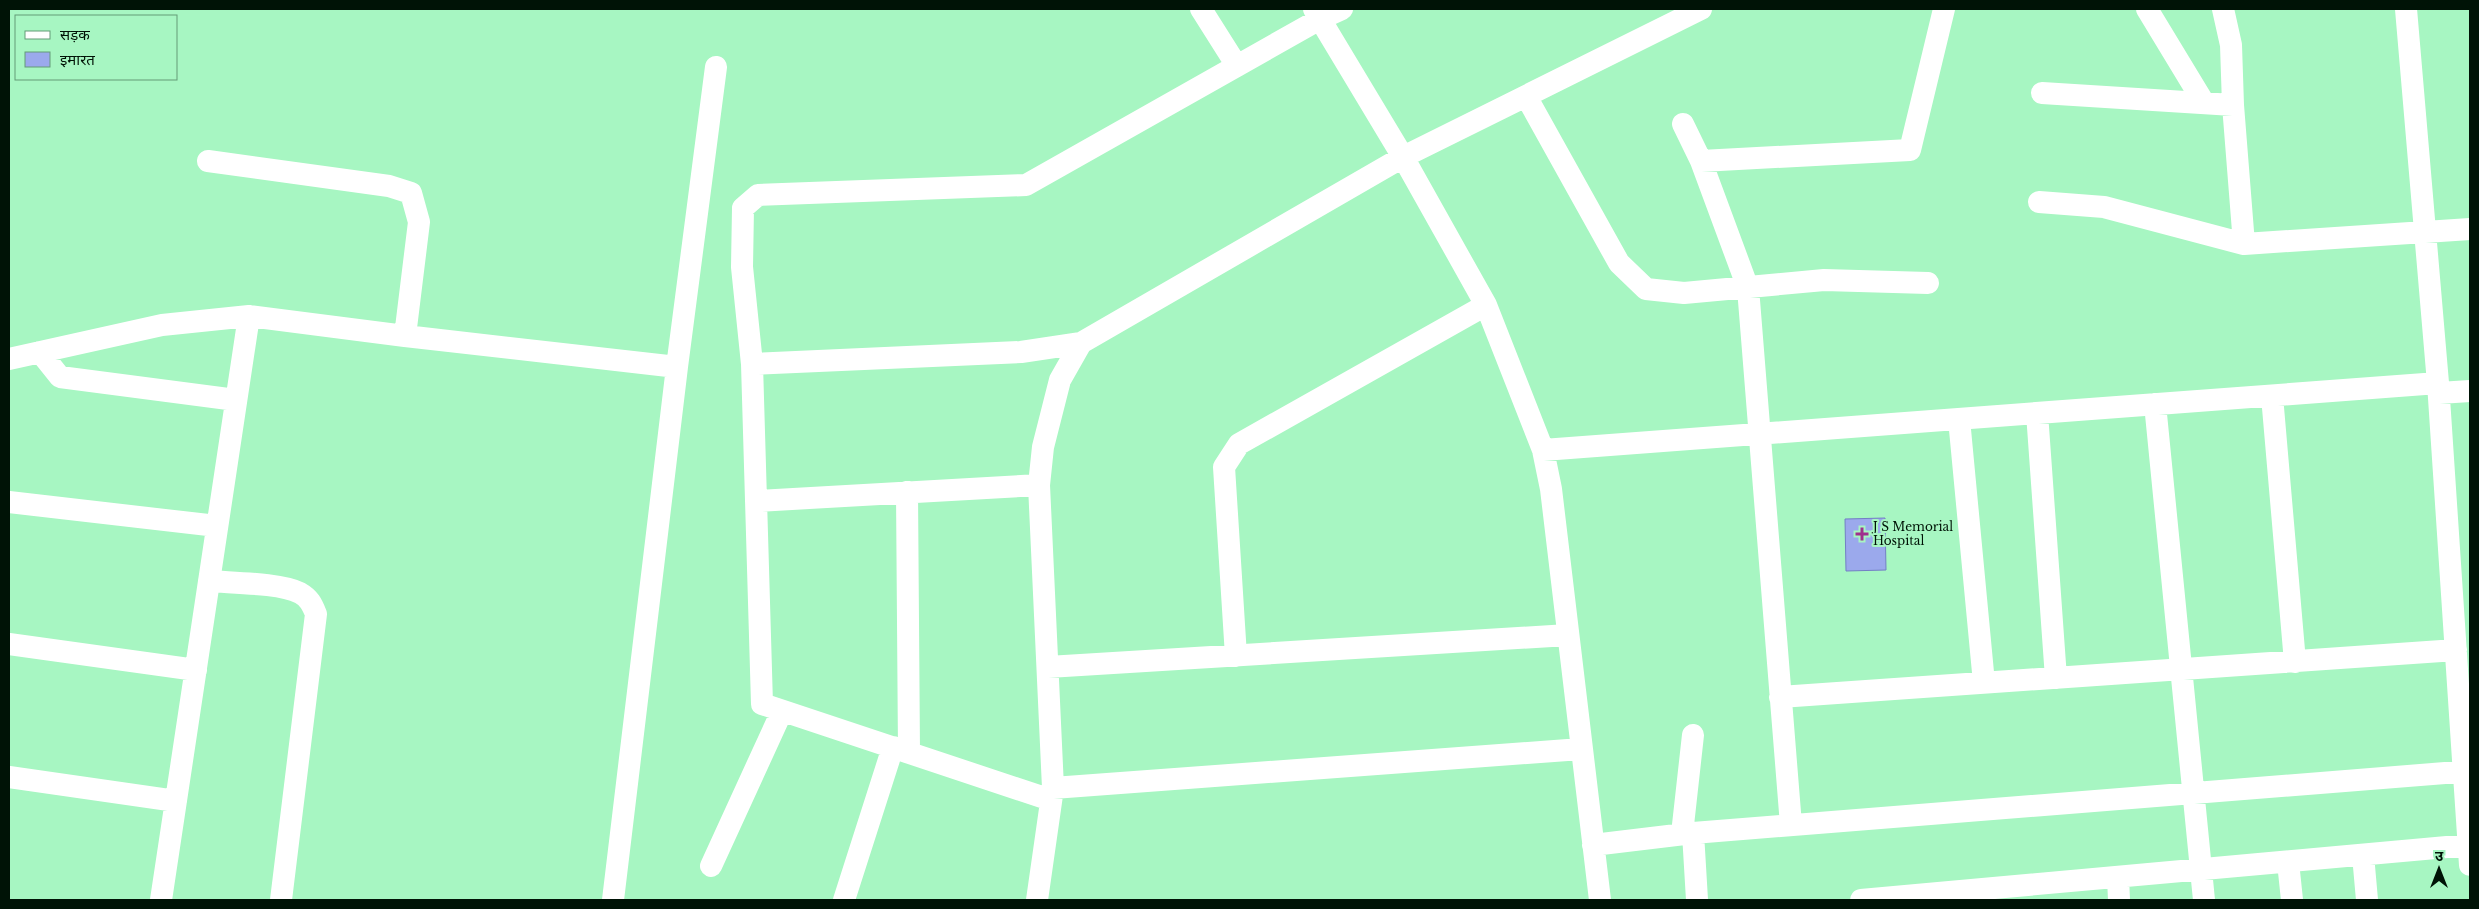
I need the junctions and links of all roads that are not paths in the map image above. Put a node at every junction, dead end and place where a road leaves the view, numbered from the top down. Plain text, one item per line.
1 (1202, 9) edge
2 (1342, 9) edge
3 (1701, 9) edge
4 (1944, 9) edge
5 (2147, 9) edge
6 (2223, 9) edge
7 (2406, 9) edge
8 (1317, 14) edge
9 (716, 66) dead end
10 (1238, 66) junction
11 (2042, 93) dead end
12 (1526, 96) junction
13 (2204, 103) junction
14 (2232, 105) junction
15 (1683, 124) dead end
16 (1402, 157) junction
17 (208, 161) dead end
18 (1701, 161) junction
19 (2038, 202) dead end
20 (2470, 229) edge
21 (2425, 232) junction
22 (2244, 244) junction
23 (1928, 283) dead end
24 (1748, 288) junction
25 (1486, 305) junction
26 (249, 316) junction
27 (405, 336) junction
28 (1081, 343) junction
29 (40, 352) junction
30 (9, 359) edge
31 (752, 364) junction
32 (677, 367) junction
33 (2438, 388) junction
34 (2470, 391) edge
35 (2272, 396) junction
36 (236, 400) junction
37 (2155, 404) junction
38 (2037, 413) junction
39 (1959, 419) junction
40 (1759, 434) junction
41 (1543, 450) junction
42 (1039, 486) junction
43 (907, 492) junction
44 (756, 501) junction
45 (9, 502) edge
46 (217, 526) junction
47 (209, 581) junction
48 (1568, 635) junction
49 (9, 644) edge
50 (2456, 650) junction
51 (1236, 656) junction
52 (2295, 662) junction
53 (1048, 667) junction
54 (196, 670) junction
55 (2182, 670) junction
56 (2056, 678) junction
57 (1984, 683) junction
58 (1780, 697) junction
59 (782, 711) junction
60 (1693, 735) dead end
61 (1581, 749) junction
62 (901, 750) junction
63 (2467, 771) edge
64 (9, 778) edge
65 (2194, 793) junction
66 (1052, 794) junction
67 (176, 801) junction
68 (1791, 825) junction
69 (1687, 834) junction
70 (1593, 845) junction
71 (2363, 855) junction
72 (2470, 855) edge
73 (2288, 862) junction
74 (712, 866) dead end
75 (2201, 870) junction
76 (2118, 877) junction
77 (1895, 899) edge
78 (161, 900) edge
79 (281, 900) edge
80 (613, 900) edge
81 (844, 900) edge
82 (1037, 900) edge
83 (1600, 900) edge
84 (1697, 900) edge
85 (1861, 900) edge
86 (2119, 900) edge
87 (2204, 900) edge
88 (2292, 900) edge
89 (2367, 900) edge

1 - 10 street
2 - 8 street
3 - 12 street
4 - 18 street
5 - 13 street
6 - 14 street
7 - 21 street
8 - 10 street
8 - 16 street
9 - 32 street
10 - 31 street
11 - 13 street
12 - 16 street
12 - 24 street
13 - 14 street
14 - 22 street
15 - 18 street
16 - 25 street
16 - 28 street
17 - 27 street
18 - 24 street
19 - 22 street
20 - 21 street
21 - 22 street
21 - 33 street
23 - 24 street
24 - 40 street
25 - 41 street
25 - 51 street
26 - 27 street
26 - 29 street
26 - 36 street
27 - 32 street
28 - 31 street
28 - 42 street
29 - 30 street
29 - 36 street
31 - 44 street
32 - 80 street
33 - 34 street
33 - 35 street
33 - 50 street
35 - 37 street
35 - 52 street
36 - 46 street
37 - 38 street
37 - 55 street
38 - 39 street
38 - 56 street
39 - 40 street
39 - 57 street
40 - 41 street
40 - 58 street
41 - 48 street
42 - 43 street
42 - 53 street
43 - 44 street
43 - 62 street
44 - 59 street
45 - 46 street
46 - 47 street
47 - 54 street
47 - 79 street
48 - 51 street
48 - 61 street
49 - 54 street
50 - 52 street
50 - 63 street
51 - 53 street
52 - 55 street
53 - 66 street
54 - 67 street
55 - 56 street
55 - 65 street
56 - 57 street
57 - 58 street
58 - 68 street
59 - 62 street
59 - 74 street
60 - 69 street
61 - 66 street
61 - 70 street
62 - 66 street
62 - 81 street
63 - 65 street
63 - 72 street
64 - 67 street
65 - 68 street
65 - 75 street
66 - 82 street
67 - 78 street
68 - 69 street
69 - 70 street
69 - 84 street
70 - 83 street
71 - 72 street
71 - 73 street
71 - 89 street
73 - 75 street
73 - 88 street
75 - 76 street
75 - 87 street
76 - 77 street
76 - 86 street
77 - 85 street

